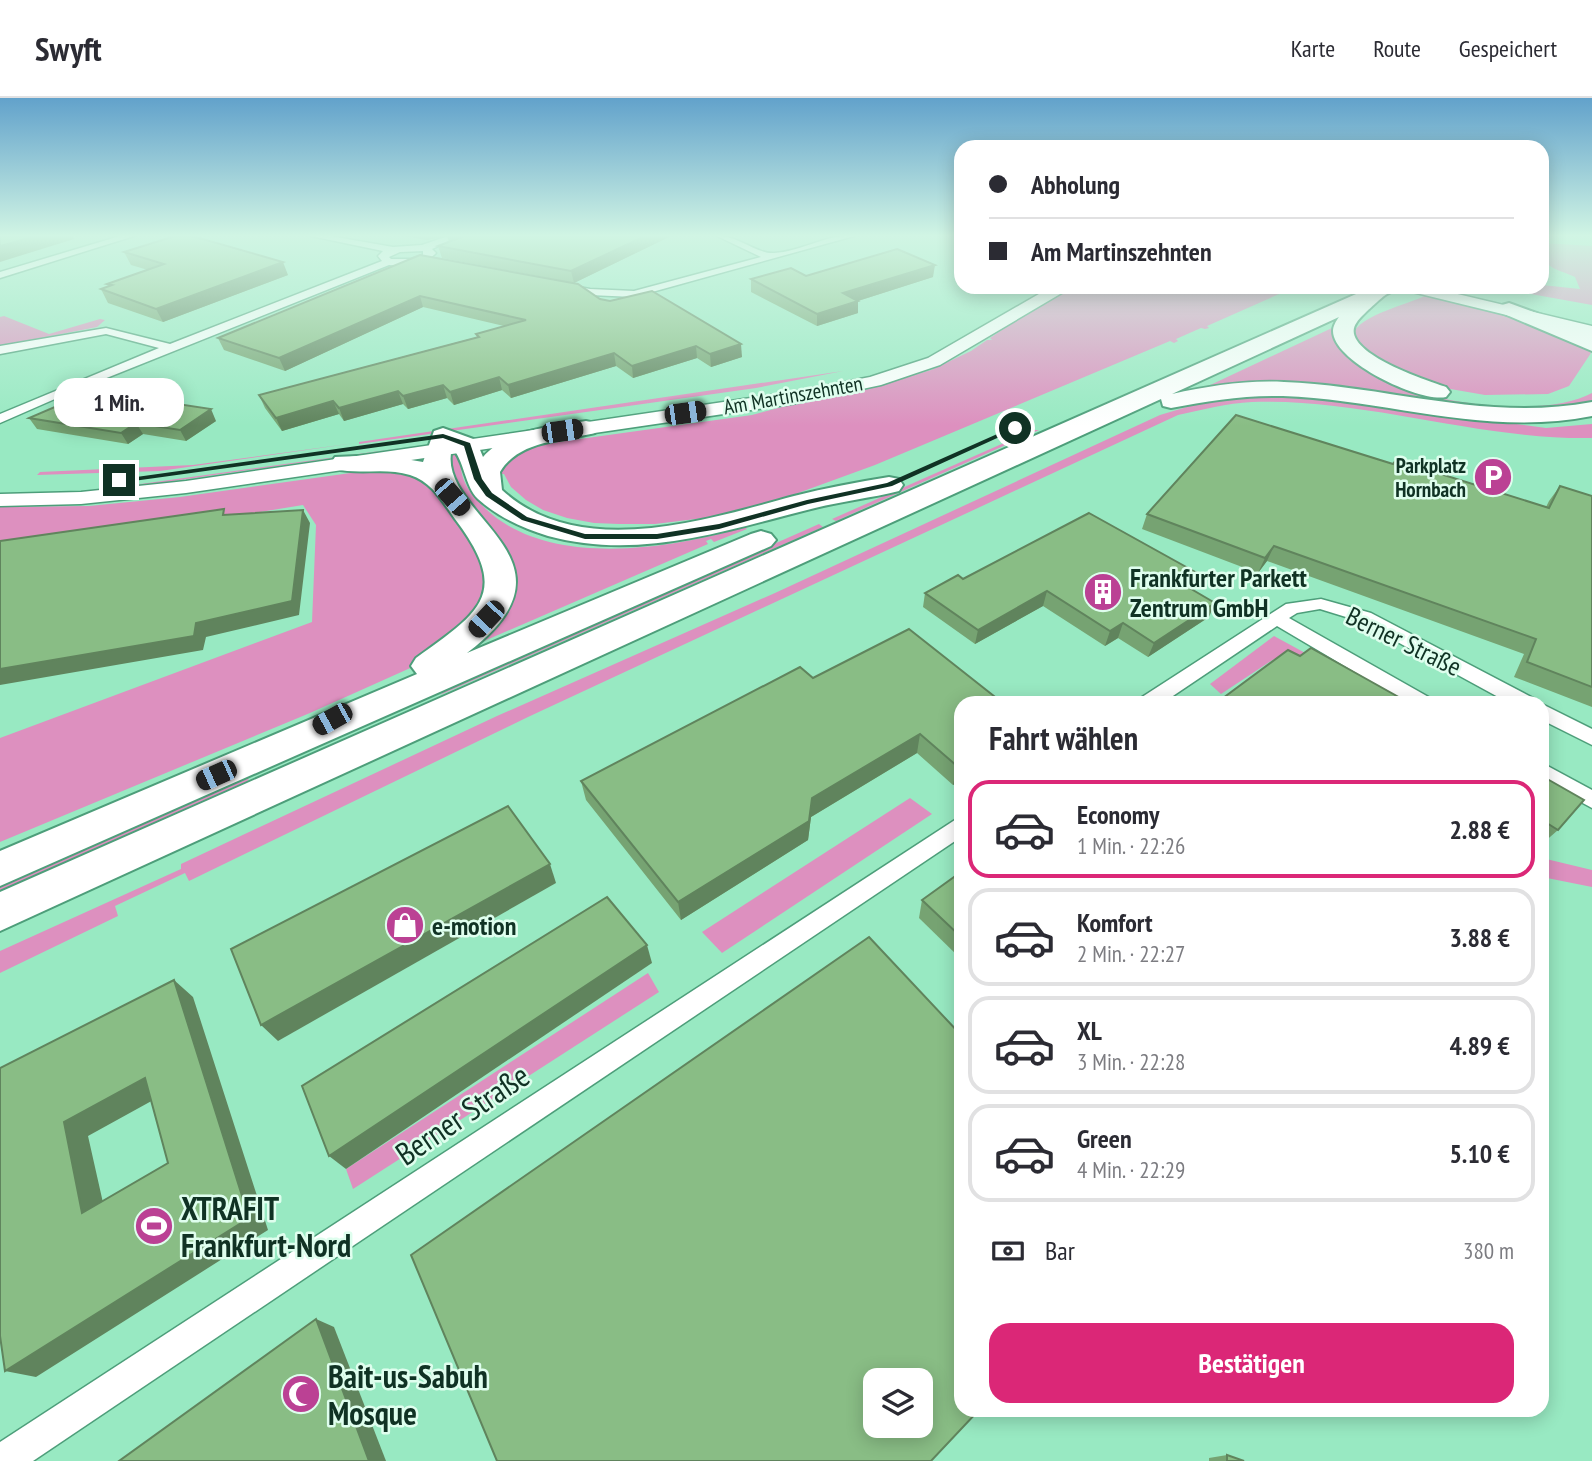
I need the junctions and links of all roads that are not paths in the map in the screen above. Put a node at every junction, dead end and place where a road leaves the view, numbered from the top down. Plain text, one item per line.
1 (286, 300) edge
2 (1014, 300) edge
3 (1036, 300) edge
4 (1359, 300) edge
5 (1371, 300) edge
6 (1466, 300) edge
7 (1507, 300) edge
8 (1509, 309) junction
9 (1554, 311) junction
10 (1282, 312) dead end
11 (1592, 315) edge
12 (1592, 322) edge
13 (1592, 331) edge
14 (1218, 339) dead end
15 (1592, 344) edge
16 (170, 348) junction
17 (0, 349) edge
18 (59, 392) junction
19 (1588, 399) edge
20 (0, 411) edge
21 (1108, 414) junction
22 (0, 419) edge
23 (586, 428) junction
24 (447, 453) junction
25 (344, 463) joint
26 (0, 485) edge
27 (489, 495) junction
28 (0, 500) edge
29 (1276, 618) junction
30 (1158, 696) edge
31 (1411, 696) edge
32 (1513, 696) edge
33 (1549, 715) edge
34 (1592, 738) edge
35 (288, 744) junction
36 (1549, 775) edge
37 (1592, 800) edge
38 (954, 830) edge
39 (0, 869) edge
40 (0, 912) edge
41 (2, 1461) edge

1 - 16 street
2 - 24 main road, Am Martinszehnten
3 - 23 main road, Am Martinszehnten
4 - 21 highway
5 - 19 highway
6 - 8 main road
7 - 9 main road
8 - 13 main road
8 - 15 highway
9 - 11 main road
9 - 12 main road
10 - 14 highway
16 - 17 street
16 - 18 street
18 - 20 street
18 - 22 street
19 - 21 highway
21 - 40 highway
23 - 24 main road, Am Martinszehnten
23 - 27 highway
24 - 25 highway
24 - 26 main road, Am Martinszehnten
24 - 27 highway
24 - 35 highway
25 - 28 main road
27 - 35 highway
29 - 30 street, Berner Straße
29 - 31 street, Berner Straße
29 - 32 street, Berner Straße
33 - 34 street
35 - 39 highway
36 - 37 street
38 - 41 street, Berner Straße

